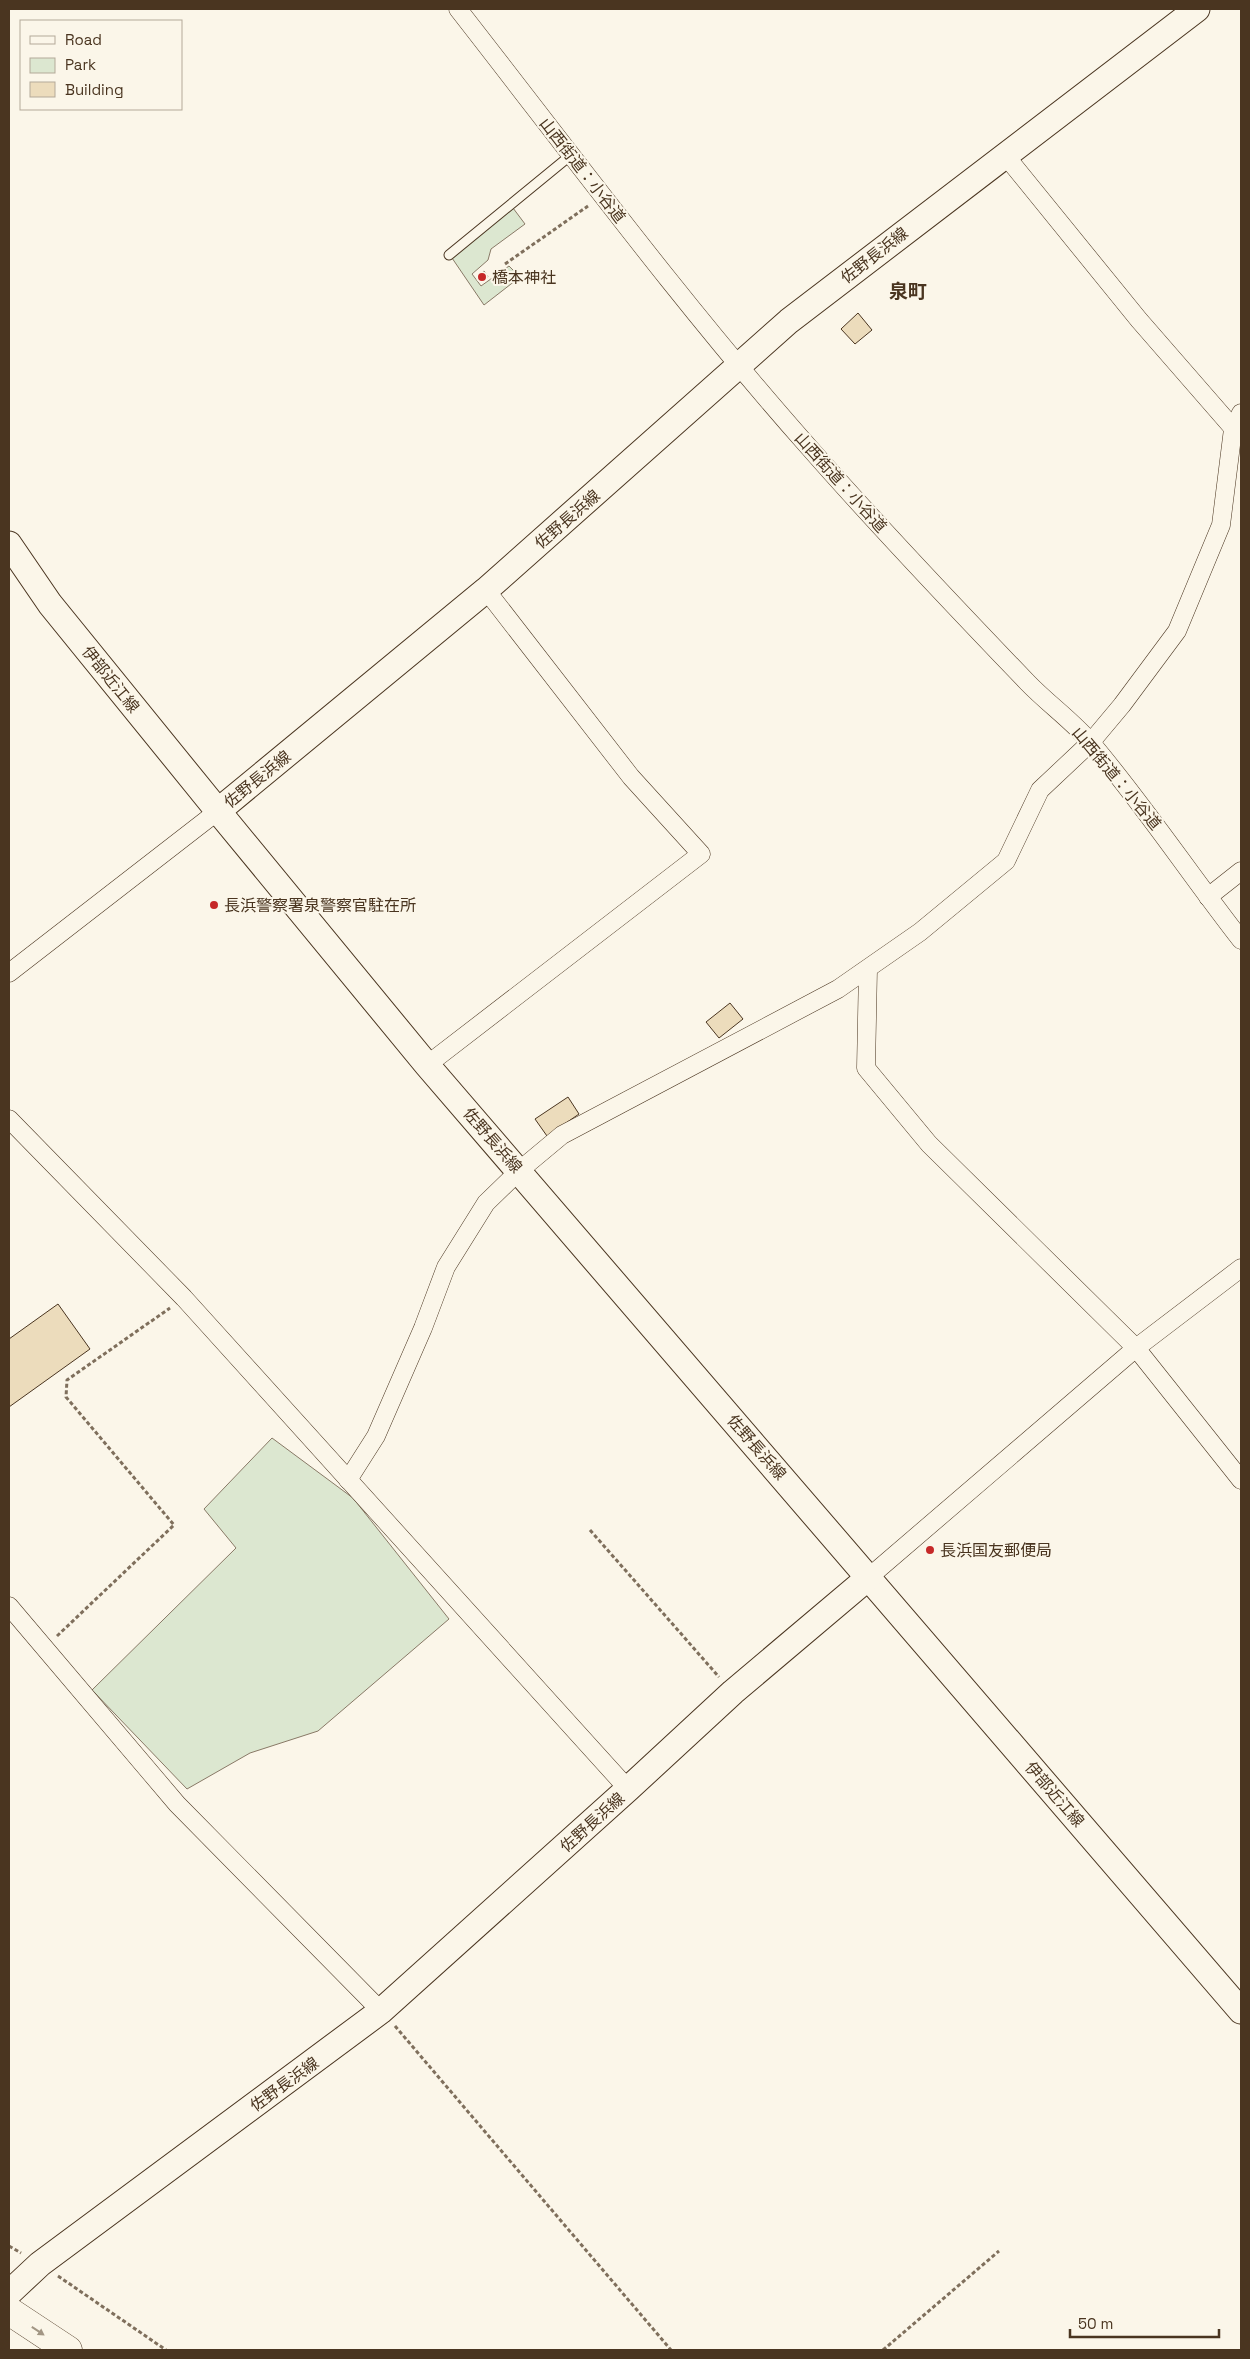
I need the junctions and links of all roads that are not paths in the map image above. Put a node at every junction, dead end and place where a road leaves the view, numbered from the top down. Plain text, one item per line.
1 (458, 9) edge
2 (1197, 9) edge
3 (572, 155) junction
4 (1005, 155) junction
5 (448, 254) dead end
6 (740, 367) junction
7 (1239, 427) edge
8 (9, 544) edge
9 (486, 590) junction
10 (1091, 742) junction
11 (218, 812) junction
12 (1241, 872) edge
13 (1208, 897) junction
14 (1241, 940) edge
15 (868, 968) junction
16 (9, 973) edge
17 (427, 1065) junction
18 (9, 1119) edge
19 (520, 1170) junction
20 (1241, 1268) edge
21 (1136, 1348) junction
22 (348, 1480) junction
23 (1241, 1480) edge
24 (868, 1578) junction
25 (9, 1606) edge
26 (628, 1789) junction
27 (381, 2011) junction
28 (1241, 2011) edge
29 (9, 2293) edge
30 (9, 2311) edge
31 (68, 2350) edge

1 - 3 street, 山西街道：小谷道
2 - 4 main road, 佐野長浜線
3 - 5 lane
3 - 6 street, 山西街道：小谷道
4 - 6 main road, 佐野長浜線
4 - 7 street
6 - 9 main road, 佐野長浜線
6 - 10 street, 山西街道：小谷道
7 - 10 street
8 - 11 main road, 伊部近江線
9 - 11 main road, 佐野長浜線
9 - 17 street
10 - 13 street, 山西街道：小谷道
10 - 15 street
11 - 16 street
11 - 17 main road, 佐野長浜線
12 - 13 street
13 - 14 street, 山西街道：小谷道
15 - 19 street
15 - 21 street
17 - 19 main road, 佐野長浜線
18 - 22 street
19 - 22 street
19 - 24 main road, 佐野長浜線
20 - 21 street
21 - 23 street
21 - 24 street
22 - 26 street
24 - 26 main road, 佐野長浜線
24 - 28 main road, 伊部近江線
25 - 27 street
26 - 27 main road, 佐野長浜線
27 - 29 main road, 佐野長浜線
30 -> 31 highway

